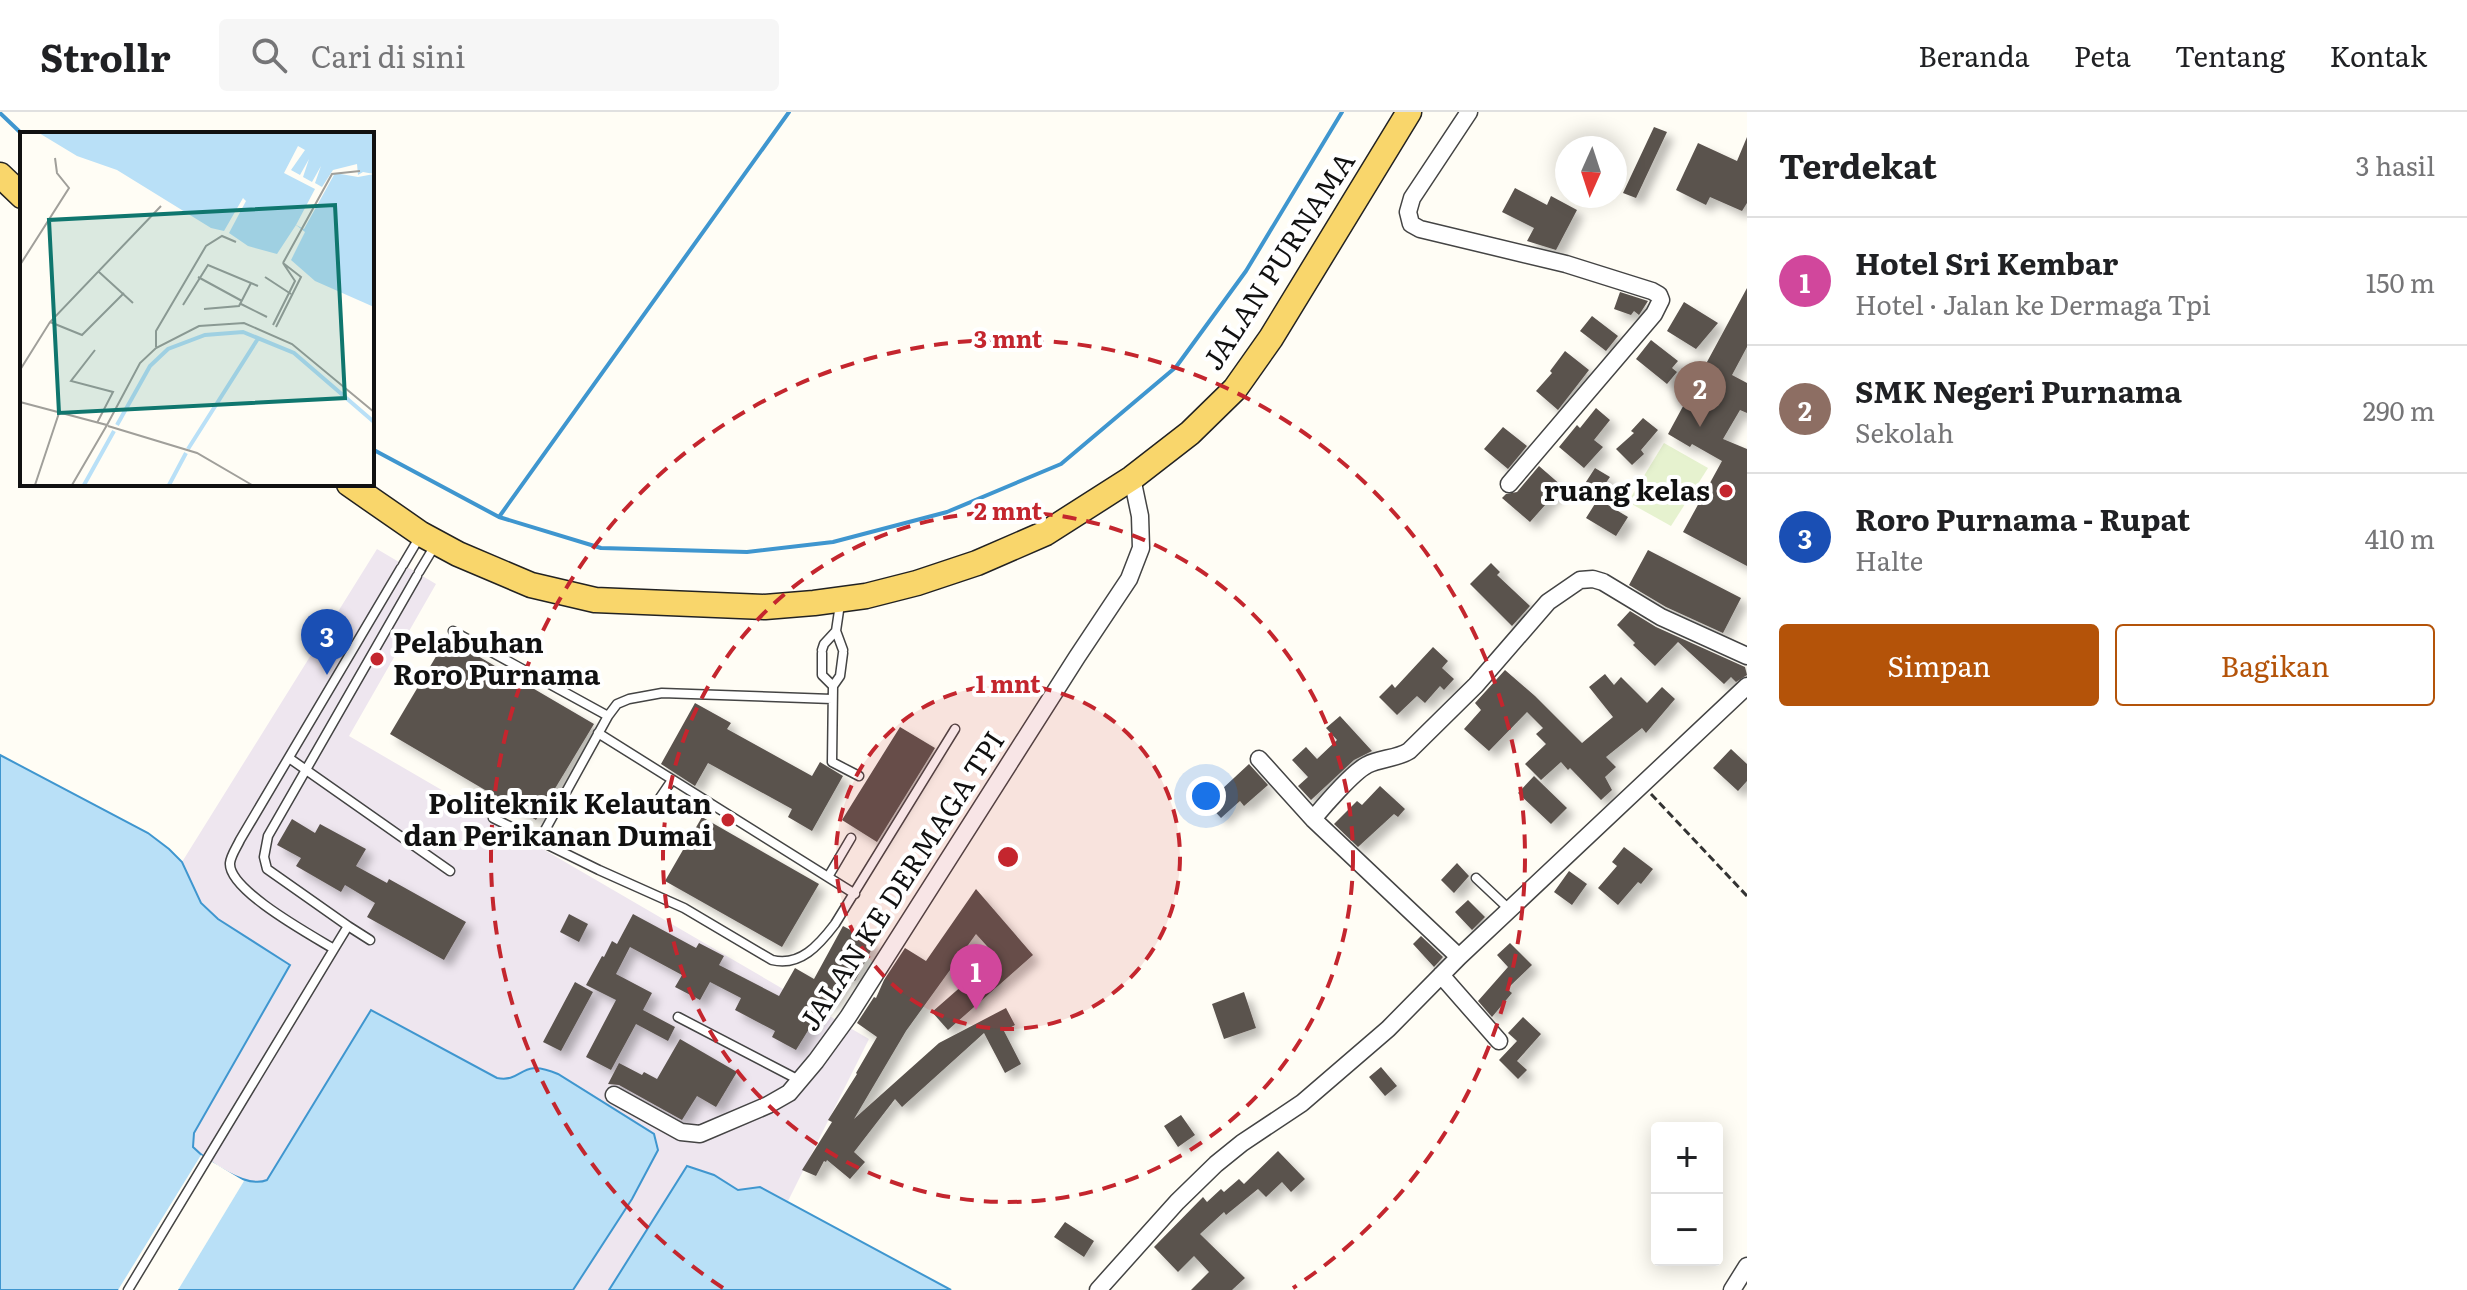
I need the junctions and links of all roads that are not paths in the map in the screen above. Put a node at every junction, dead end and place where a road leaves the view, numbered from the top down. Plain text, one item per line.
1 (1409, 112) edge
2 (1469, 112) edge
3 (0, 175) edge
4 (20, 194) edge
5 (1132, 478) junction
6 (1509, 484) dead end
7 (352, 486) edge
8 (429, 538) junction
9 (840, 600) junction
10 (453, 631) dead end
11 (836, 631) junction
12 (1747, 656) edge
13 (833, 686) junction
14 (1747, 686) edge
15 (832, 699) junction
16 (608, 716) junction
17 (955, 729) dead end
18 (598, 733) junction
19 (289, 758) junction
20 (1259, 759) dead end
21 (306, 771) junction
22 (859, 776) dead end
23 (672, 780) junction
24 (657, 802) dead end
25 (493, 818) dead end
26 (1313, 819) junction
27 (851, 838) dead end
28 (539, 841) junction
29 (450, 871) dead end
30 (828, 877) junction
31 (1476, 878) dead end
32 (855, 894) junction
33 (1510, 910) junction
34 (348, 926) junction
35 (370, 940) dead end
36 (334, 949) junction
37 (1459, 957) junction
38 (1441, 975) junction
39 (678, 1017) dead end
40 (1499, 1041) dead end
41 (799, 1080) junction
42 (614, 1095) dead end
43 (1747, 1266) edge
44 (128, 1290) edge
45 (1098, 1290) edge
46 (1732, 1290) edge

1 - 5 main road, JALAN PURNAMA
2 - 6 street
3 - 4 main road
5 - 9 main road, JALAN PURNAMA
5 - 41 street, JALAN KE DERMAGA TPI
7 - 8 main road, JALAN PURNAMA
8 - 9 main road, JALAN PURNAMA
8 - 19 lane
8 - 21 lane
9 - 11 lane
10 - 16 lane
11 - 13 lane
11 - 13 lane
12 - 26 street
13 - 15 lane
14 - 33 street
15 - 16 lane
15 - 22 lane
16 - 18 lane
17 - 32 lane
18 - 23 lane
18 - 28 lane
19 - 21 lane
19 - 36 lane
20 - 26 street
21 - 29 lane
21 - 34 lane
23 - 24 lane
23 - 30 lane
25 - 28 lane
26 - 37 street
27 - 30 lane
28 - 32 lane
30 - 32 lane
31 - 33 lane
33 - 37 street
34 - 35 lane
34 - 36 lane
36 - 44 lane
37 - 38 street
38 - 40 street
38 - 45 street
39 - 41 lane
41 - 42 street, JALAN KE DERMAGA TPI
43 - 46 street

